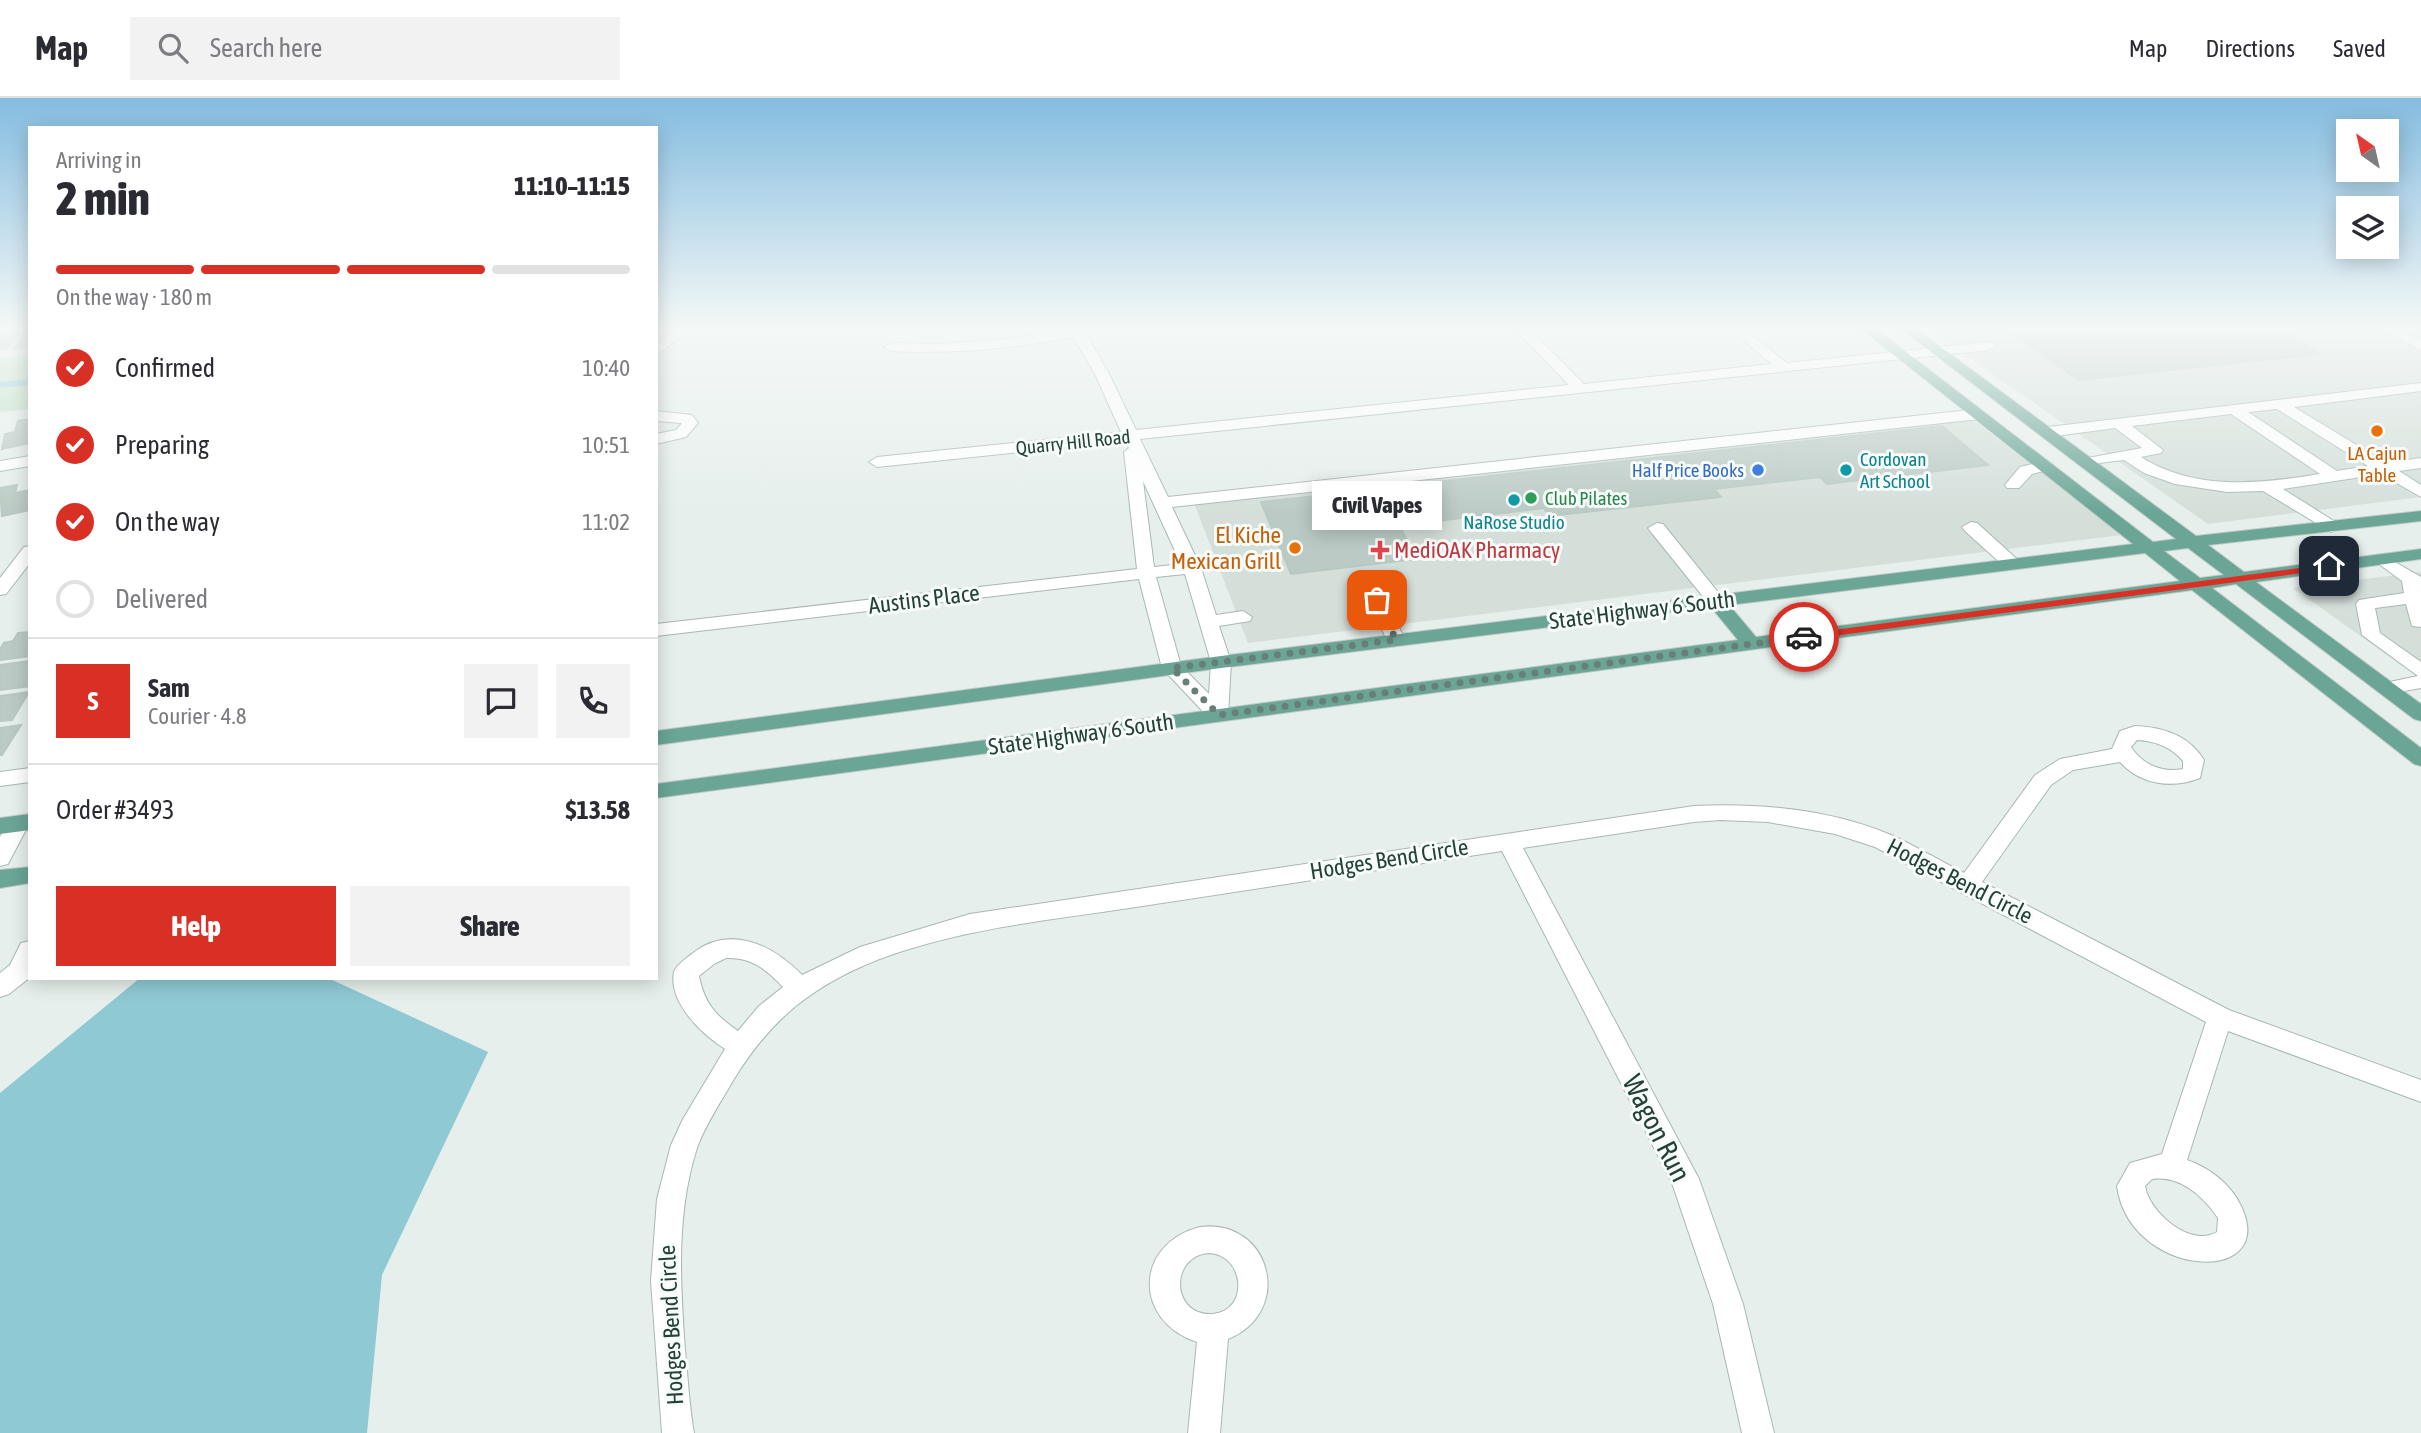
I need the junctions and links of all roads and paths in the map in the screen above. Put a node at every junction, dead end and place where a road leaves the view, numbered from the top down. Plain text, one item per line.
1 (1109, 390) edge
2 (1569, 390) edge
3 (1949, 390) edge
4 (1991, 390) edge
5 (2404, 390) edge
6 (2278, 403) junction
7 (2233, 409) junction
8 (1979, 414) junction
9 (658, 416) edge
10 (2119, 424) junction
11 (2048, 432) junction
12 (1130, 436) junction
13 (658, 439) edge
14 (2127, 455) junction
15 (28, 461) edge
16 (877, 462) dead end
17 (2088, 462) junction
18 (2421, 463) edge
19 (0, 466) edge
20 (2045, 466) junction
21 (2379, 468) junction
22 (2334, 476) junction
23 (2013, 485) dead end
24 (2267, 486) junction
25 (2421, 492) edge
26 (1162, 503) junction
27 (2421, 516) edge
28 (1971, 527) dead end
29 (2331, 527) junction
30 (1657, 528) dead end
31 (2196, 542) junction
32 (2148, 548) junction
33 (28, 554) edge
34 (2421, 554) edge
35 (2381, 559) junction
36 (2013, 565) junction
37 (1192, 568) junction
38 (1146, 573) junction
39 (2243, 578) junction
40 (2194, 585) junction
41 (2415, 587) edge
42 (0, 590) edge
43 (1377, 600) dead end
44 (1715, 600) junction
45 (1243, 617) dead end
46 (1209, 622) junction
47 (2419, 622) dead end
48 (658, 631) edge
49 (1396, 640) junction
50 (1752, 644) junction
51 (1221, 662) junction
52 (1172, 668) junction
53 (2421, 671) edge
54 (2421, 682) edge
55 (2387, 688) junction
56 (2421, 714) edge
57 (1219, 715) junction
58 (658, 738) edge
59 (2124, 754) dead end
60 (2421, 759) edge
61 (28, 775) edge
62 (0, 779) edge
63 (658, 791) edge
64 (16, 824) edge
65 (1508, 841) junction
66 (0, 858) edge
67 (28, 875) edge
68 (0, 879) edge
69 (1968, 884) junction
70 (28, 954) edge
71 (0, 987) edge
72 (801, 990) junction
73 (2220, 1017) junction
74 (741, 1046) junction
75 (2421, 1091) edge
76 (2171, 1167) dead end
77 (1214, 1329) dead end
78 (678, 1433) edge
79 (1204, 1433) edge
80 (1758, 1433) edge

1 - 12 street
2 - 12 street, Quarry Hill Road
3 - 8 main road
4 - 11 main road
5 - 6 street
6 - 7 street
6 - 21 street
7 - 10 street
7 - 22 street
8 - 20 main road
8 - 26 street
9 - 13 street
10 - 11 street
10 - 14 street
11 - 17 main road
12 - 16 street, Quarry Hill Road
12 - 26 street
12 - 38 street
14 - 17 street
14 - 24 street
15 - 19 street
17 - 31 main road
18 - 21 street
20 - 23 street
20 - 32 main road
21 - 22 street
21 - 25 street
22 - 24 street
24 - 29 street
26 - 37 street
27 - 29 main road, State Highway 6 South
28 - 36 street
29 - 31 main road, State Highway 6 South
30 - 44 street
31 - 32 main road, State Highway 6 South
31 - 39 main road
32 - 36 main road, State Highway 6 South
32 - 40 main road
33 - 42 street
34 - 35 main road, State Highway 6 South
35 - 39 main road, State Highway 6 South
35 - 41 street
36 - 44 main road, State Highway 6 South
37 - 38 street, Austins Place
37 - 46 street
38 - 48 street, Austins Place
38 - 52 street
39 - 40 main road, State Highway 6 South
39 - 55 main road
40 - 50 main road, State Highway 6 South
40 - 60 main road
41 - 47 street
41 - 53 street
43 - 49 street
44 - 49 main road, State Highway 6 South
44 - 50 main road
45 - 46 street
46 - 51 street
49 - 51 main road, State Highway 6 South
50 - 57 main road, State Highway 6 South
51 - 52 main road, State Highway 6 South
51 - 57 street
52 - 57 street
52 - 58 main road, State Highway 6 South
54 - 55 street
55 - 56 main road
57 - 63 main road, State Highway 6 South
59 - 69 street
61 - 62 street
64 - 66 street
65 - 69 street, Hodges Bend Circle
65 - 72 street, Hodges Bend Circle
65 - 80 street, Wagon Run
67 - 68 main road
69 - 73 street, Hodges Bend Circle
70 - 71 street
72 - 74 street, Hodges Bend Circle
72 - 74 street
73 - 75 street, Hodges Bend Circle
73 - 76 street
74 - 78 street, Hodges Bend Circle
77 - 79 street

